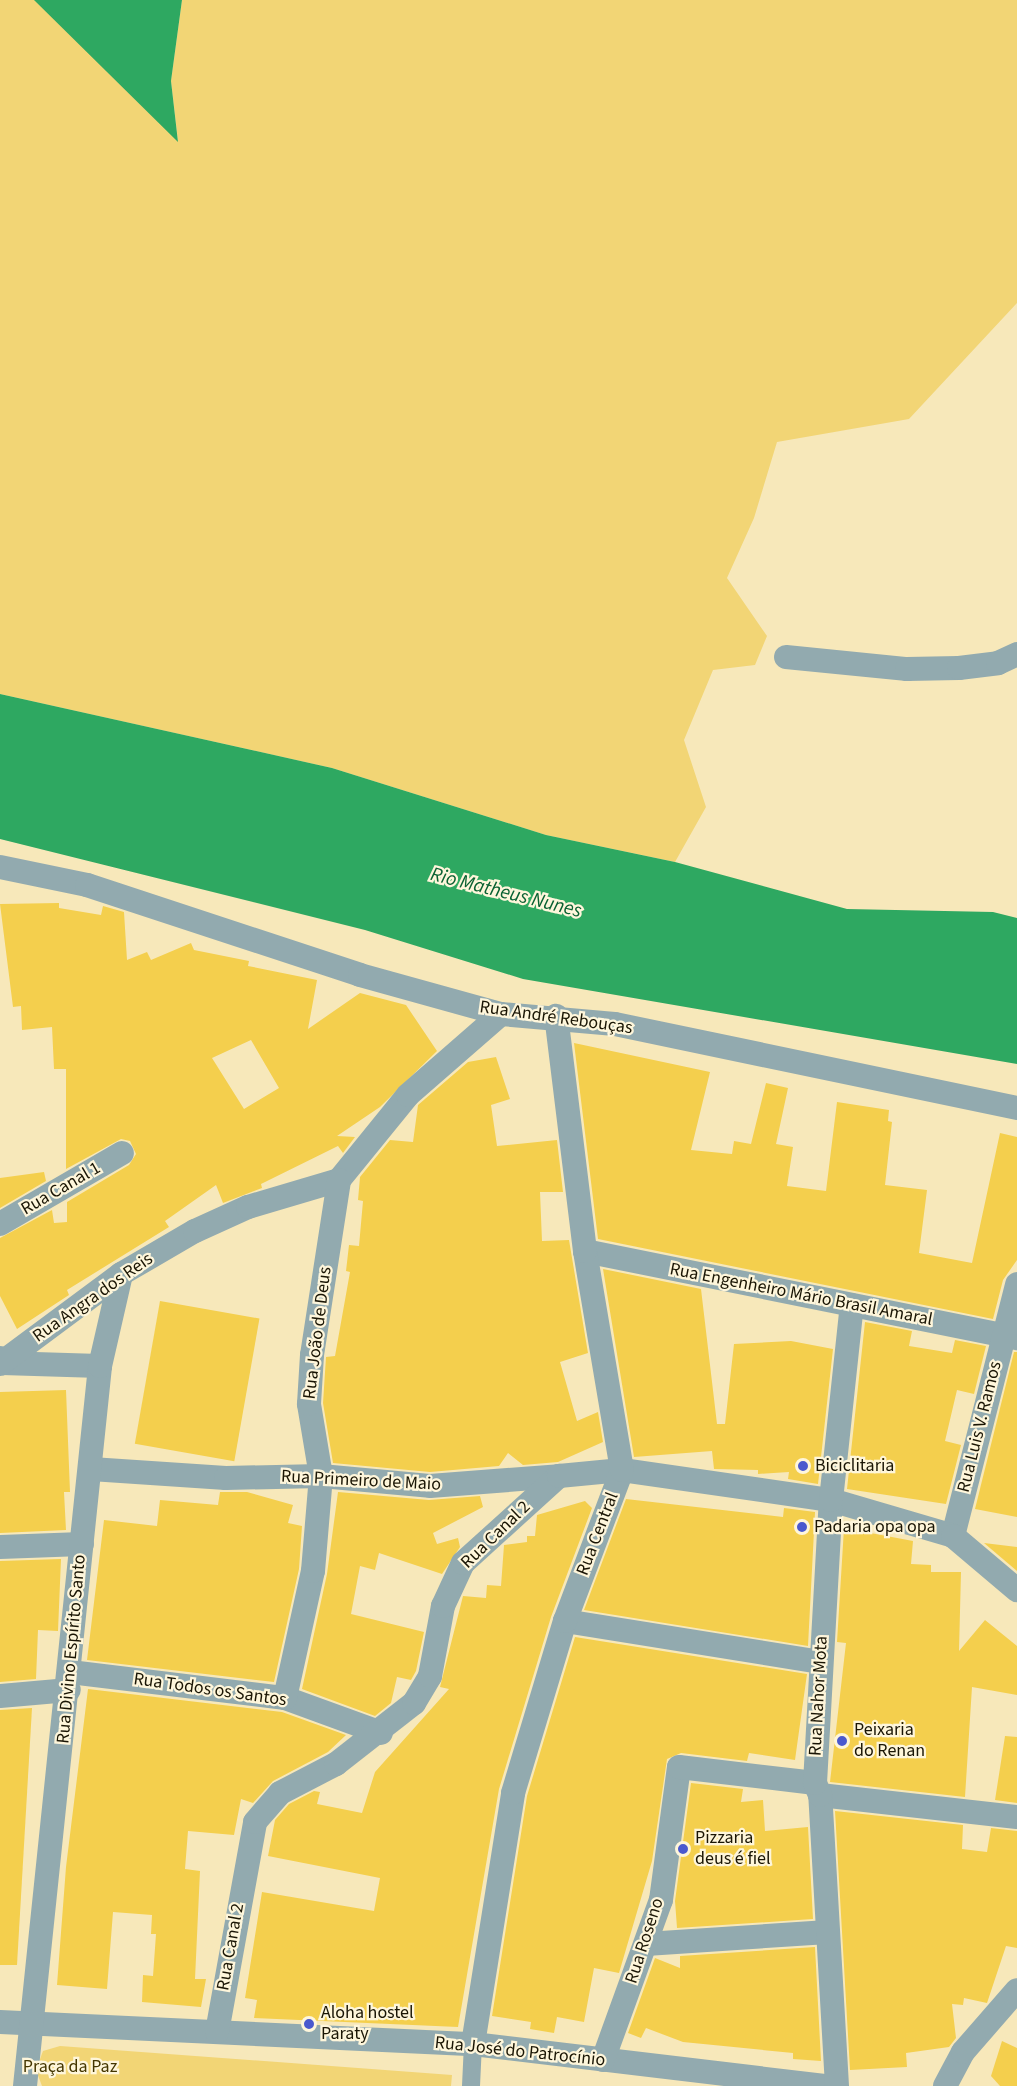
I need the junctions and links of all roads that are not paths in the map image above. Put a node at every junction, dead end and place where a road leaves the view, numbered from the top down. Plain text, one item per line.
1 (1017, 654) edge
2 (786, 657) dead end
3 (0, 867) edge
4 (501, 1014) junction
5 (556, 1016) junction
6 (1017, 1108) edge
7 (122, 1153) dead end
8 (339, 1180) junction
9 (0, 1224) edge
10 (585, 1251) junction
11 (121, 1274) junction
12 (1017, 1284) edge
13 (852, 1305) junction
14 (1010, 1337) edge
15 (0, 1362) edge
16 (99, 1366) junction
17 (90, 1469) junction
18 (622, 1470) junction
19 (321, 1476) junction
20 (559, 1476) junction
21 (831, 1500) junction
22 (953, 1536) junction
23 (82, 1544) junction
24 (0, 1547) edge
25 (1017, 1590) edge
26 (565, 1621) junction
27 (820, 1662) junction
28 (70, 1681) junction
29 (0, 1696) edge
30 (285, 1698) junction
31 (381, 1733) junction
32 (818, 1789) junction
33 (1017, 1817) edge
34 (828, 1932) junction
35 (646, 1944) junction
36 (1017, 1990) edge
37 (0, 2022) edge
38 (32, 2026) junction
39 (217, 2032) junction
40 (474, 2044) junction
41 (603, 2060) junction
42 (25, 2086) edge
43 (471, 2086) edge
44 (824, 2086) edge
45 (837, 2086) edge
46 (945, 2086) edge

1 - 2 street
3 - 4 street, Rua André Rebouças
4 - 5 street, Rua André Rebouças
4 - 8 street
5 - 6 street, Rua André Rebouças
5 - 10 street, Rua Central
7 - 9 street, Rua Canal 1
8 - 11 street, Rua Angra dos Reis
8 - 19 street, Rua João de Deus
10 - 13 street, Rua Engenheiro Mário Brasil Amaral
10 - 18 street, Rua Central
11 - 15 street, Rua Angra dos Reis
11 - 16 street, Rua Divino Espírito Santo
12 - 14 street, Rua Luis V. Ramos
13 - 14 street, Rua Engenheiro Mário Brasil Amaral
13 - 21 street, Rua Nahor Mota
14 - 22 street, Rua Luis V. Ramos
15 - 16 street, Rua Angra dos Reis
16 - 17 street, Rua Divino Espírito Santo
17 - 19 street, Rua Primeiro de Maio
17 - 23 street, Rua Divino Espírito Santo
18 - 20 street
18 - 21 street
18 - 26 street, Rua Central
19 - 20 street, Rua Primeiro de Maio
19 - 30 street, Rua João de Deus
20 - 31 street, Rua Canal 2
21 - 22 street
21 - 27 street, Rua Nahor Mota
22 - 25 street
23 - 24 street
23 - 28 street, Rua Divino Espírito Santo
26 - 27 street
26 - 40 street, Rua Central
27 - 32 street, Rua Nahor Mota
28 - 29 street, Rua Todos os Santos
28 - 30 street, Rua Todos os Santos
28 - 38 street, Rua Divino Espírito Santo
30 - 31 street, Rua Todos os Santos
31 - 39 street, Rua Canal 2
32 - 33 street
32 - 34 street, Rua Nahor Mota
32 - 35 street, Rua Roseno
34 - 35 street
34 - 45 street, Rua Nahor Mota
35 - 41 street, Rua Roseno
36 - 46 street
37 - 38 street, Rua José do Patrocínio
38 - 39 street, Rua José do Patrocínio
38 - 42 street, Rua Divino Espírito Santo
39 - 40 street, Rua José do Patrocínio
40 - 41 street, Rua José do Patrocínio
40 - 43 street
41 - 44 street, Rua José do Patrocínio

